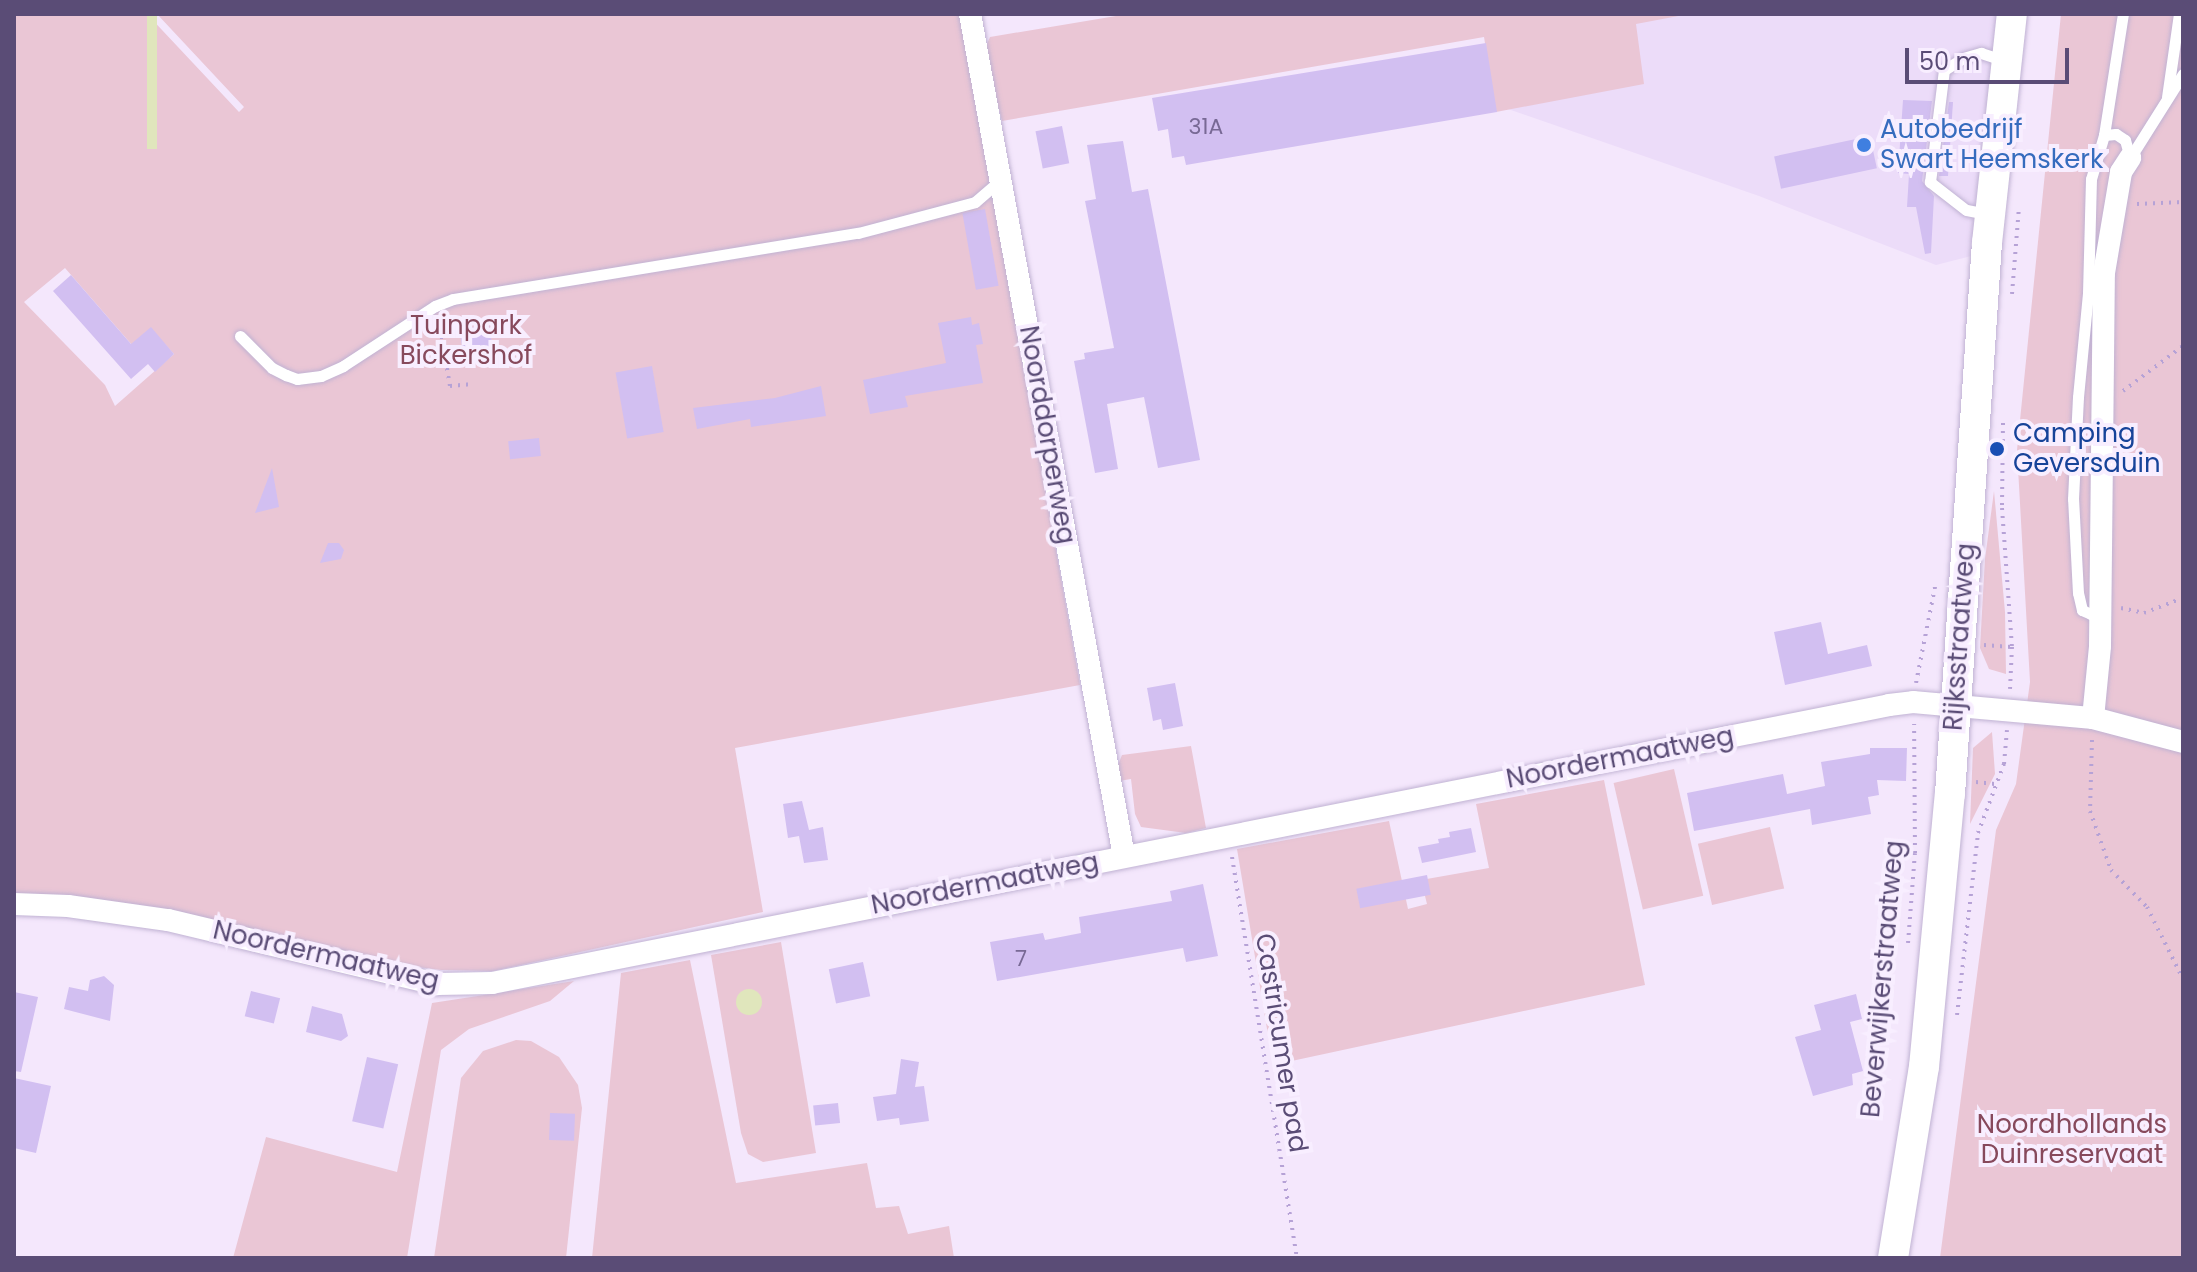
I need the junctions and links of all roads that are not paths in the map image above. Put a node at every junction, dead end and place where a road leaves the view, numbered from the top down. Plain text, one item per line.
1 (970, 14) edge
2 (2012, 14) edge
3 (2123, 14) edge
4 (2179, 14) edge
5 (2006, 62) junction
6 (2183, 74) edge
7 (2166, 101) junction
8 (2104, 135) junction
9 (2130, 158) junction
10 (1002, 179) junction
11 (1990, 215) junction
12 (240, 336) dead end
13 (2101, 604) junction
14 (1956, 705) junction
15 (2093, 718) junction
16 (2183, 742) edge
17 (1124, 856) junction
18 (14, 904) edge
19 (1893, 1258) edge

1 - 10 street, Noorddorperweg
2 - 5 main road, Rijksstraatweg
3 - 8 lane
4 - 7 lane
5 - 11 main road, Rijksstraatweg
5 - 11 lane
6 - 7 lane
7 - 9 lane
8 - 9 lane
8 - 13 lane
9 - 13 street
10 - 12 lane
10 - 17 street, Noorddorperweg
11 - 14 main road, Rijksstraatweg
13 - 15 street
14 - 15 street, Noordermaatweg
14 - 17 street, Noordermaatweg
14 - 19 main road, Rijksstraatweg
15 - 16 street, Noordermaatweg
17 - 18 street, Noordermaatweg

